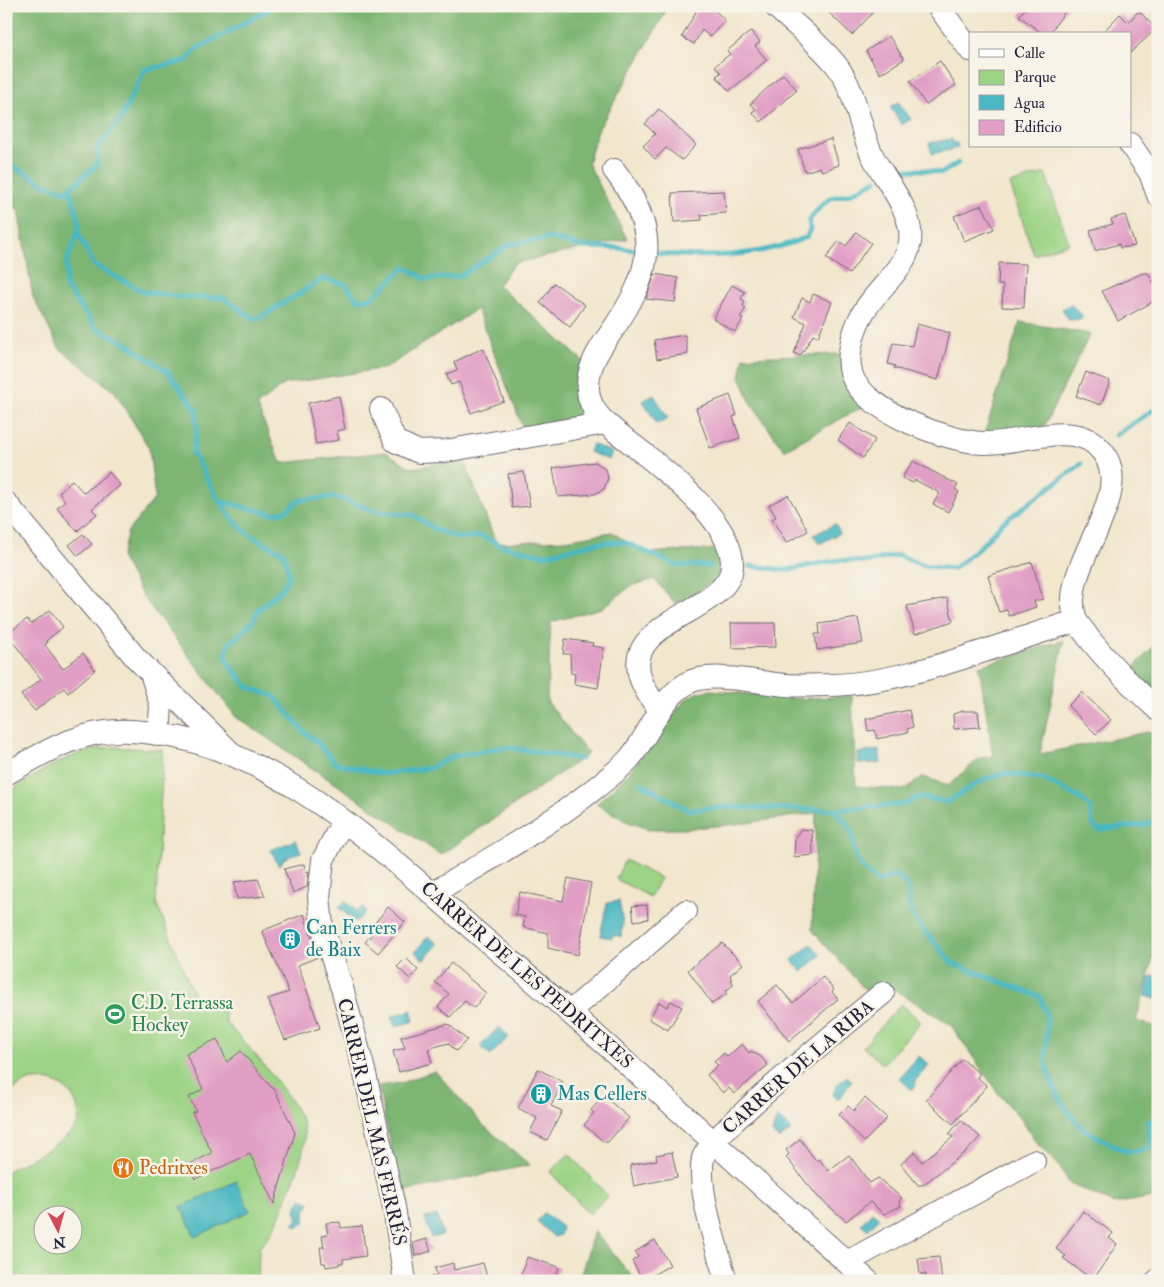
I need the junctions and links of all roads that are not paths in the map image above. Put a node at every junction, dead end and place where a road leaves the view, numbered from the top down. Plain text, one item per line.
1 (775, 6) edge
2 (938, 6) edge
3 (969, 49) edge
4 (1132, 147) edge
5 (614, 170) dead end
6 (1158, 195) edge
7 (381, 409) dead end
8 (606, 423) junction
9 (6, 504) edge
10 (1076, 621) junction
11 (150, 673) junction
12 (660, 710) junction
13 (1158, 710) edge
14 (159, 735) junction
15 (234, 757) junction
16 (6, 774) edge
17 (343, 821) junction
18 (433, 893) junction
19 (686, 911) dead end
20 (883, 993) dead end
21 (571, 1011) junction
22 (714, 1142) junction
23 (1034, 1161) dead end
24 (847, 1262) junction
25 (405, 1281) edge
26 (726, 1281) edge
27 (868, 1281) edge

1 - 10 street
2 - 3 street
4 - 6 street
5 - 8 street
7 - 8 street
8 - 12 street
9 - 11 street, CARRER DE LES PEDRITXES
10 - 12 street
10 - 13 street
11 - 14 street
11 - 15 street, CARRER DE LES PEDRITXES
12 - 18 street
14 - 15 street, CARRER DE LES PEDRITXES
14 - 16 street, CARRER DE LES PEDRITXES
15 - 17 street, CARRER DE LES PEDRITXES
17 - 18 street, CARRER DE LES PEDRITXES
17 - 25 street, CARRER DEL MAS FERRÉS
18 - 21 street, CARRER DE LES PEDRITXES
19 - 21 street
20 - 22 street, CARRER DE LA RIBA
21 - 22 street, CARRER DE LES PEDRITXES
22 - 24 street, CARRER DE LES PEDRITXES
22 - 26 street
23 - 24 street
24 - 27 street, CARRER DE LES PEDRITXES

